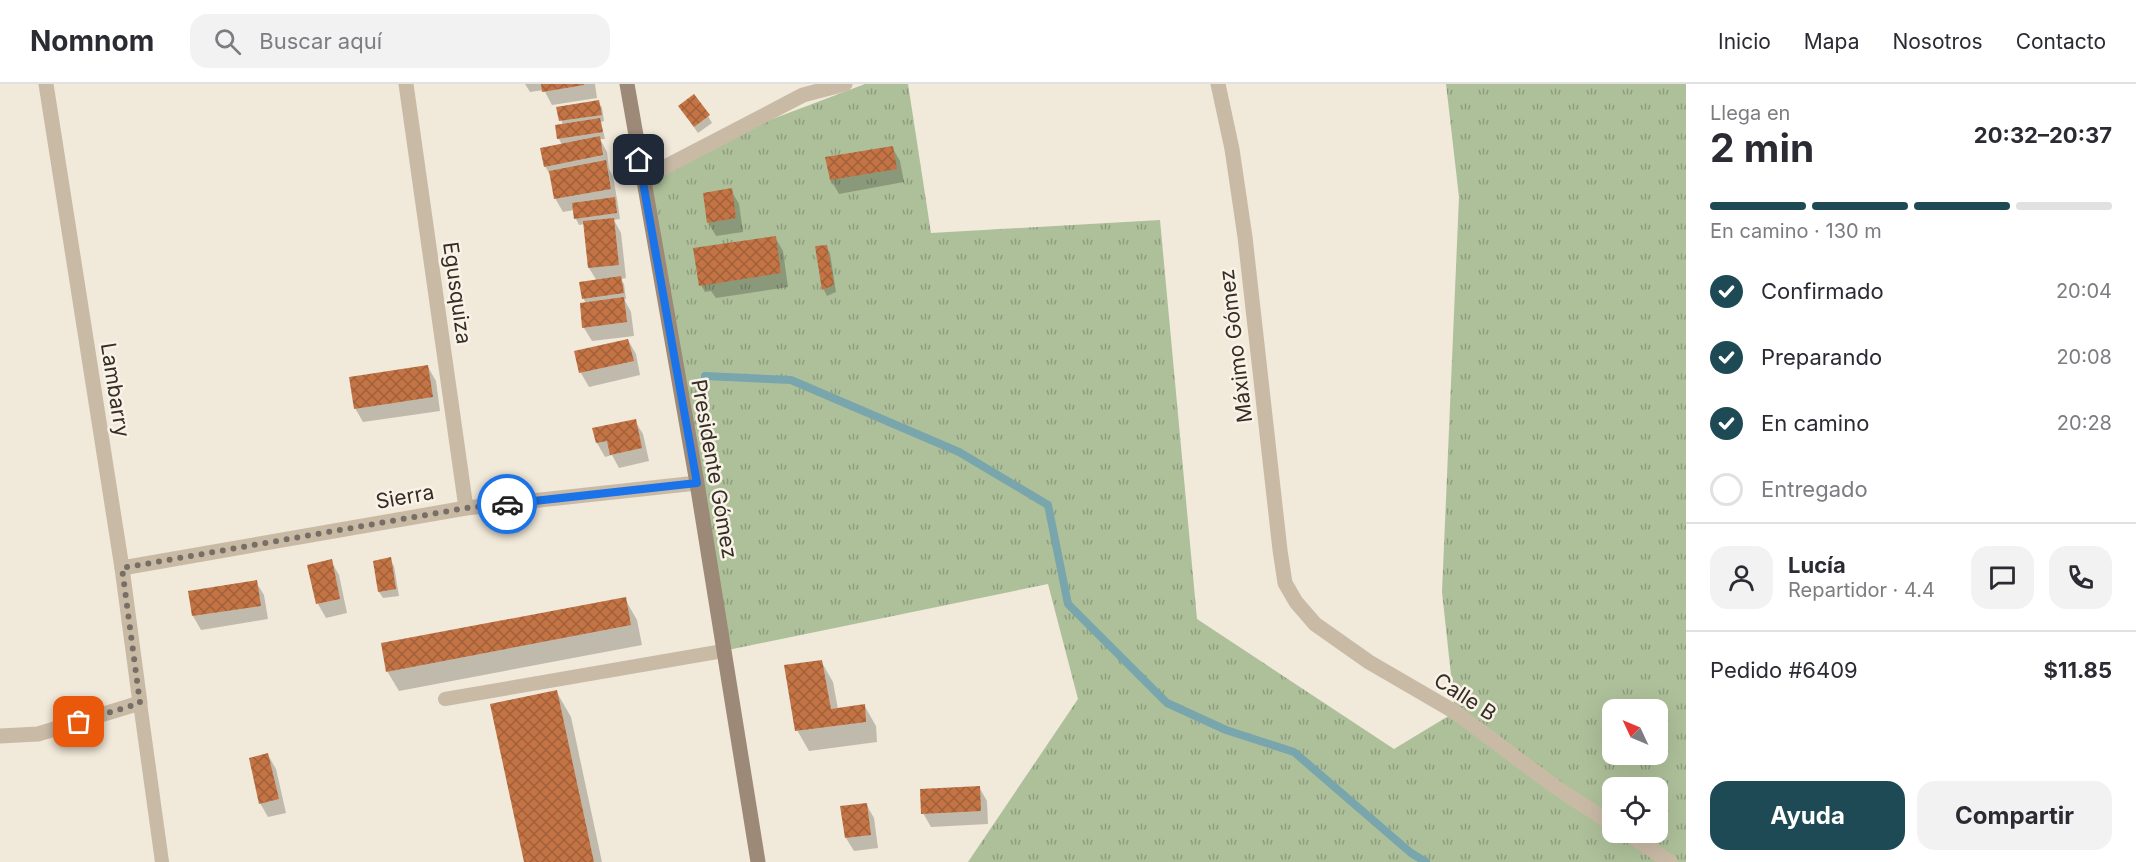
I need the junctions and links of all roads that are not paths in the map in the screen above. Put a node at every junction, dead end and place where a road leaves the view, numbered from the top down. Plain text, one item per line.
1 (46, 84) edge
2 (406, 84) edge
3 (627, 84) edge
4 (845, 84) edge
5 (1218, 84) edge
6 (642, 179) junction
7 (697, 483) junction
8 (466, 508) junction
9 (122, 568) junction
10 (1296, 602) joint
11 (723, 651) junction
12 (445, 699) dead end
13 (140, 703) junction
14 (0, 736) edge
15 (1602, 817) edge
16 (1642, 843) edge
17 (162, 862) edge
18 (759, 862) edge
19 (1670, 862) edge

1 - 9 street, Lambarry
2 - 8 street, Egusquiza
3 - 6 main road, Presidente Gómez
4 - 6 street
5 - 10 street, Máximo Gómez
6 - 7 main road, Presidente Gómez
7 - 8 street, Sierra
7 - 11 main road, Presidente Gómez
8 - 9 street, Sierra
9 - 13 street, Lambarry
10 - 15 street, Calle B
11 - 12 lane
11 - 18 main road, Presidente Gómez
13 - 14 street
13 - 17 lane
16 - 19 street

